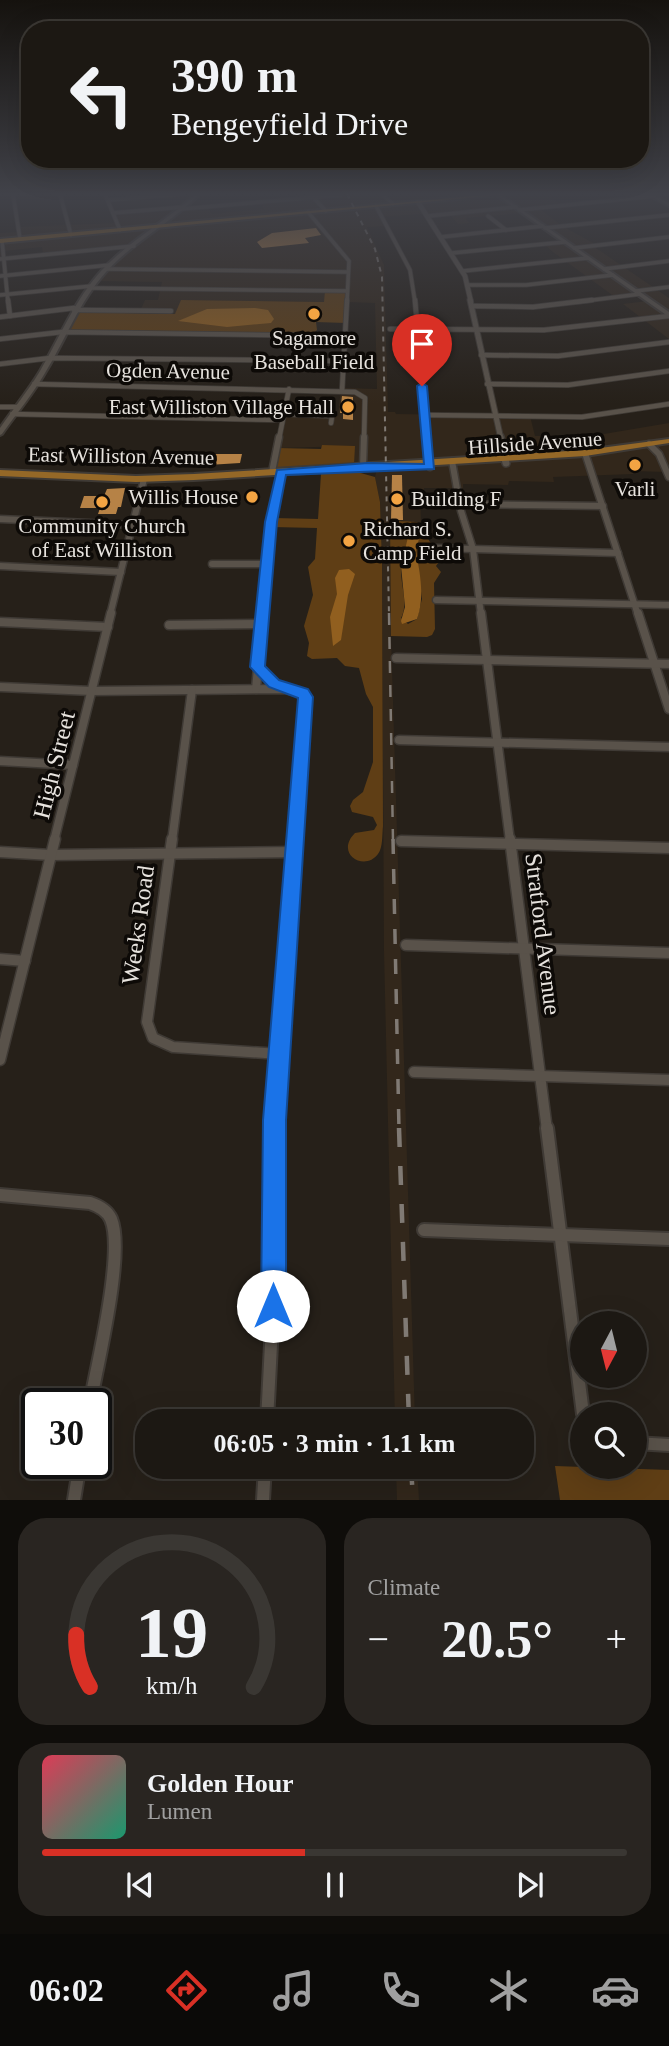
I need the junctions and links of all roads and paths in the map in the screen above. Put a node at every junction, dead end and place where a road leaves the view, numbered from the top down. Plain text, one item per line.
1 (3, 264) edge
2 (112, 264) edge
3 (299, 264) edge
4 (348, 264) edge
5 (407, 264) edge
6 (459, 264) edge
7 (530, 264) edge
8 (597, 264) edge
9 (645, 264) edge
10 (108, 267) junction
11 (604, 269) junction
12 (297, 271) junction
13 (463, 271) junction
14 (348, 272) junction
15 (613, 275) junction
16 (0, 276) edge
17 (6, 276) junction
18 (467, 285) junction
19 (91, 287) junction
20 (669, 287) edge
21 (347, 291) junction
22 (638, 293) junction
23 (0, 295) edge
24 (8, 295) junction
25 (471, 306) junction
26 (74, 309) junction
27 (171, 311) dead end
28 (10, 316) junction
29 (669, 316) edge
30 (0, 317) edge
31 (390, 328) dead end
32 (417, 329) junction
33 (476, 330) junction
34 (62, 332) junction
35 (345, 336) junction
36 (0, 339) edge
37 (669, 341) edge
38 (481, 355) junction
39 (50, 358) junction
40 (344, 361) junction
41 (0, 364) edge
42 (669, 371) edge
43 (34, 384) junction
44 (487, 384) junction
45 (289, 389) junction
46 (342, 391) junction
47 (669, 404) edge
48 (0, 407) edge
49 (18, 407) junction
50 (12, 414) junction
51 (424, 415) junction
52 (494, 416) junction
53 (283, 417) junction
54 (331, 423) dead end
55 (0, 433) edge
56 (669, 441) edge
57 (652, 447) junction
58 (669, 447) edge
59 (586, 456) junction
60 (504, 461) junction
61 (453, 463) junction
62 (429, 464) junction
63 (366, 467) junction
64 (667, 468) edge
65 (276, 472) junction
66 (0, 473) edge
67 (669, 477) edge
68 (145, 479) junction
69 (460, 504) junction
70 (603, 506) junction
71 (0, 519) edge
72 (133, 525) junction
73 (436, 548) dead end
74 (473, 549) junction
75 (618, 553) junction
76 (212, 564) dead end
77 (267, 564) junction
78 (0, 566) edge
79 (121, 572) junction
80 (436, 600) dead end
81 (479, 601) junction
82 (635, 604) junction
83 (669, 605) edge
84 (0, 622) edge
85 (261, 624) junction
86 (169, 625) dead end
87 (108, 627) junction
88 (396, 658) dead end
89 (487, 660) junction
90 (654, 664) junction
91 (669, 664) edge
92 (257, 667) junction
93 (0, 687) edge
94 (256, 689) junction
95 (284, 689) junction
96 (192, 690) junction
97 (92, 691) junction
98 (669, 709) edge
99 (399, 740) dead end
100 (497, 743) junction
101 (669, 747) edge
102 (0, 761) edge
103 (73, 765) junction
104 (401, 841) dead end
105 (510, 844) junction
106 (669, 848) edge
107 (0, 852) edge
108 (295, 852) junction
109 (169, 853) junction
110 (51, 855) junction
111 (406, 945) dead end
112 (524, 949) junction
113 (669, 953) edge
114 (0, 959) edge
115 (25, 961) junction
116 (279, 1054) junction
117 (0, 1060) edge
118 (414, 1072) dead end
119 (541, 1076) junction
120 (669, 1080) edge
121 (0, 1195) edge
122 (424, 1230) dead end
123 (561, 1235) junction
124 (669, 1239) edge
125 (93, 1388) edge
126 (582, 1402) edge
127 (268, 1409) edge
128 (647, 1444) edge
129 (669, 1445) edge
130 (77, 1479) edge
131 (264, 1479) edge
132 (74, 1500) edge
133 (263, 1500) edge

1 - 17 street
2 - 10 main road
3 - 12 street
4 - 14 street
5 - 32 street
6 - 13 street
7 - 13 street
8 - 11 main road
9 - 11 street
10 - 12 street
10 - 17 street
10 - 19 main road
11 - 15 main road
12 - 14 street
13 - 18 street
14 - 21 street
15 - 18 street
15 - 22 main road
16 - 17 street
17 - 24 street
18 - 25 street
19 - 21 street
19 - 24 street
19 - 26 main road
20 - 22 street
21 - 35 street
22 - 25 street
22 - 29 main road
23 - 24 street
24 - 28 street
25 - 33 street
26 - 27 street
26 - 28 street
26 - 34 main road
28 - 30 street
29 - 33 street
31 - 32 street
32 - 33 street
32 - 51 street
33 - 38 street
34 - 35 street
34 - 36 street
34 - 39 main road
35 - 40 street
37 - 38 street
38 - 44 street
39 - 40 street
39 - 41 street
39 - 43 main road
40 - 46 street
42 - 44 street
43 - 45 street, Ogden Avenue
43 - 49 main road
44 - 52 street
45 - 46 street, Ogden Avenue
45 - 53 street
46 - 63 street
47 - 52 street
48 - 49 street
49 - 50 main road
50 - 53 street
50 - 55 main road
51 - 52 street
51 - 62 street
52 - 60 street
53 - 54 street
53 - 65 street
56 - 57 main road, Hillside Avenue
57 - 58 main road, Hillside Avenue
57 - 59 main road, Hillside Avenue
57 - 64 street
59 - 60 main road, Hillside Avenue
59 - 70 street
60 - 61 main road, Hillside Avenue
61 - 62 main road, Hillside Avenue
61 - 69 street, Stratford Avenue
62 - 63 main road, Hillside Avenue
63 - 65 main road, East Williston Avenue
64 - 67 street
65 - 68 main road, East Williston Avenue
65 - 77 street
66 - 68 main road, East Williston Avenue
68 - 72 street, High Street
69 - 70 street
69 - 74 street, Stratford Avenue
70 - 75 street
71 - 72 street
72 - 79 street, High Street
73 - 74 street
74 - 75 street
74 - 81 street, Stratford Avenue
75 - 82 street
76 - 77 street
77 - 85 street
78 - 79 street
79 - 87 street, High Street
80 - 81 street
81 - 82 street
81 - 89 street, Stratford Avenue
82 - 83 street
82 - 90 street
84 - 87 street
85 - 86 street
85 - 92 street
87 - 97 street, High Street
88 - 89 street
89 - 90 street
89 - 100 street, Stratford Avenue
90 - 91 street
90 - 98 street
92 - 94 street
92 - 95 street
93 - 97 street
94 - 95 street
94 - 96 street
95 - 108 street
96 - 97 street
96 - 109 street, Weeks Road
97 - 103 street, High Street
99 - 100 street
100 - 101 street
100 - 105 street, Stratford Avenue
102 - 103 street
103 - 110 street, High Street
104 - 105 street
105 - 106 street
105 - 112 street, Stratford Avenue
107 - 110 street
108 - 109 street
108 - 116 street
109 - 110 street
109 - 116 street, Weeks Road
110 - 115 street, High Street
111 - 112 street
112 - 113 street
112 - 119 street, Stratford Avenue
114 - 115 street
115 - 117 street, High Street
116 - 127 street
118 - 119 street
119 - 120 street
119 - 123 street, Stratford Avenue
121 - 125 street
122 - 123 street
123 - 124 street
123 - 126 street, Stratford Avenue
128 - 129 street
130 - 132 street
131 - 133 street

